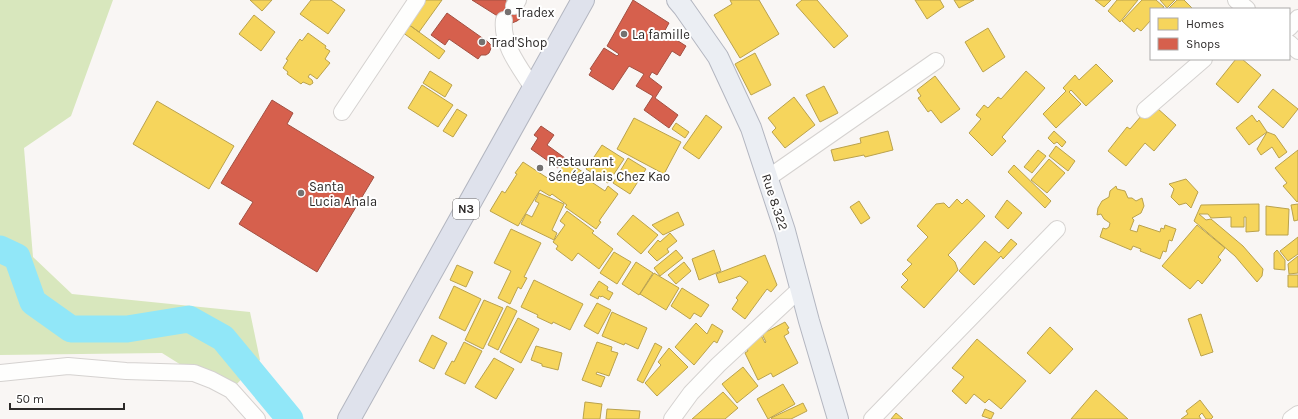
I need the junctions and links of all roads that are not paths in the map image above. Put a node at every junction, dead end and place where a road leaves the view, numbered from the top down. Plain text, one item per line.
1 (417, 0) edge
2 (583, 0) edge
3 (677, 0) edge
4 (1236, 0) edge
5 (1246, 8) edge
6 (1298, 18) edge
7 (504, 20) dead end
8 (1290, 27) edge
9 (1290, 44) edge
10 (1298, 51) edge
11 (1203, 60) edge
12 (936, 61) dead end
13 (533, 88) junction
14 (1145, 110) dead end
15 (342, 112) dead end
16 (768, 178) junction
17 (1057, 229) dead end
18 (801, 288) junction
19 (0, 373) edge
20 (1298, 414) edge
21 (257, 419) edge
22 (349, 419) edge
23 (672, 419) edge
24 (838, 419) edge
25 (872, 419) edge
26 (1291, 419) edge

1 - 15 street
2 - 13 highway, N3
3 - 16 main road, Rue 8.322
4 - 5 street
6 - 8 street
7 - 13 street
9 - 10 street
11 - 14 street
12 - 16 street
13 - 22 highway, N3
16 - 18 main road, Rue 8.322
17 - 25 street
18 - 23 street
18 - 24 main road, Rue 8.322
19 - 21 street
20 - 26 street

